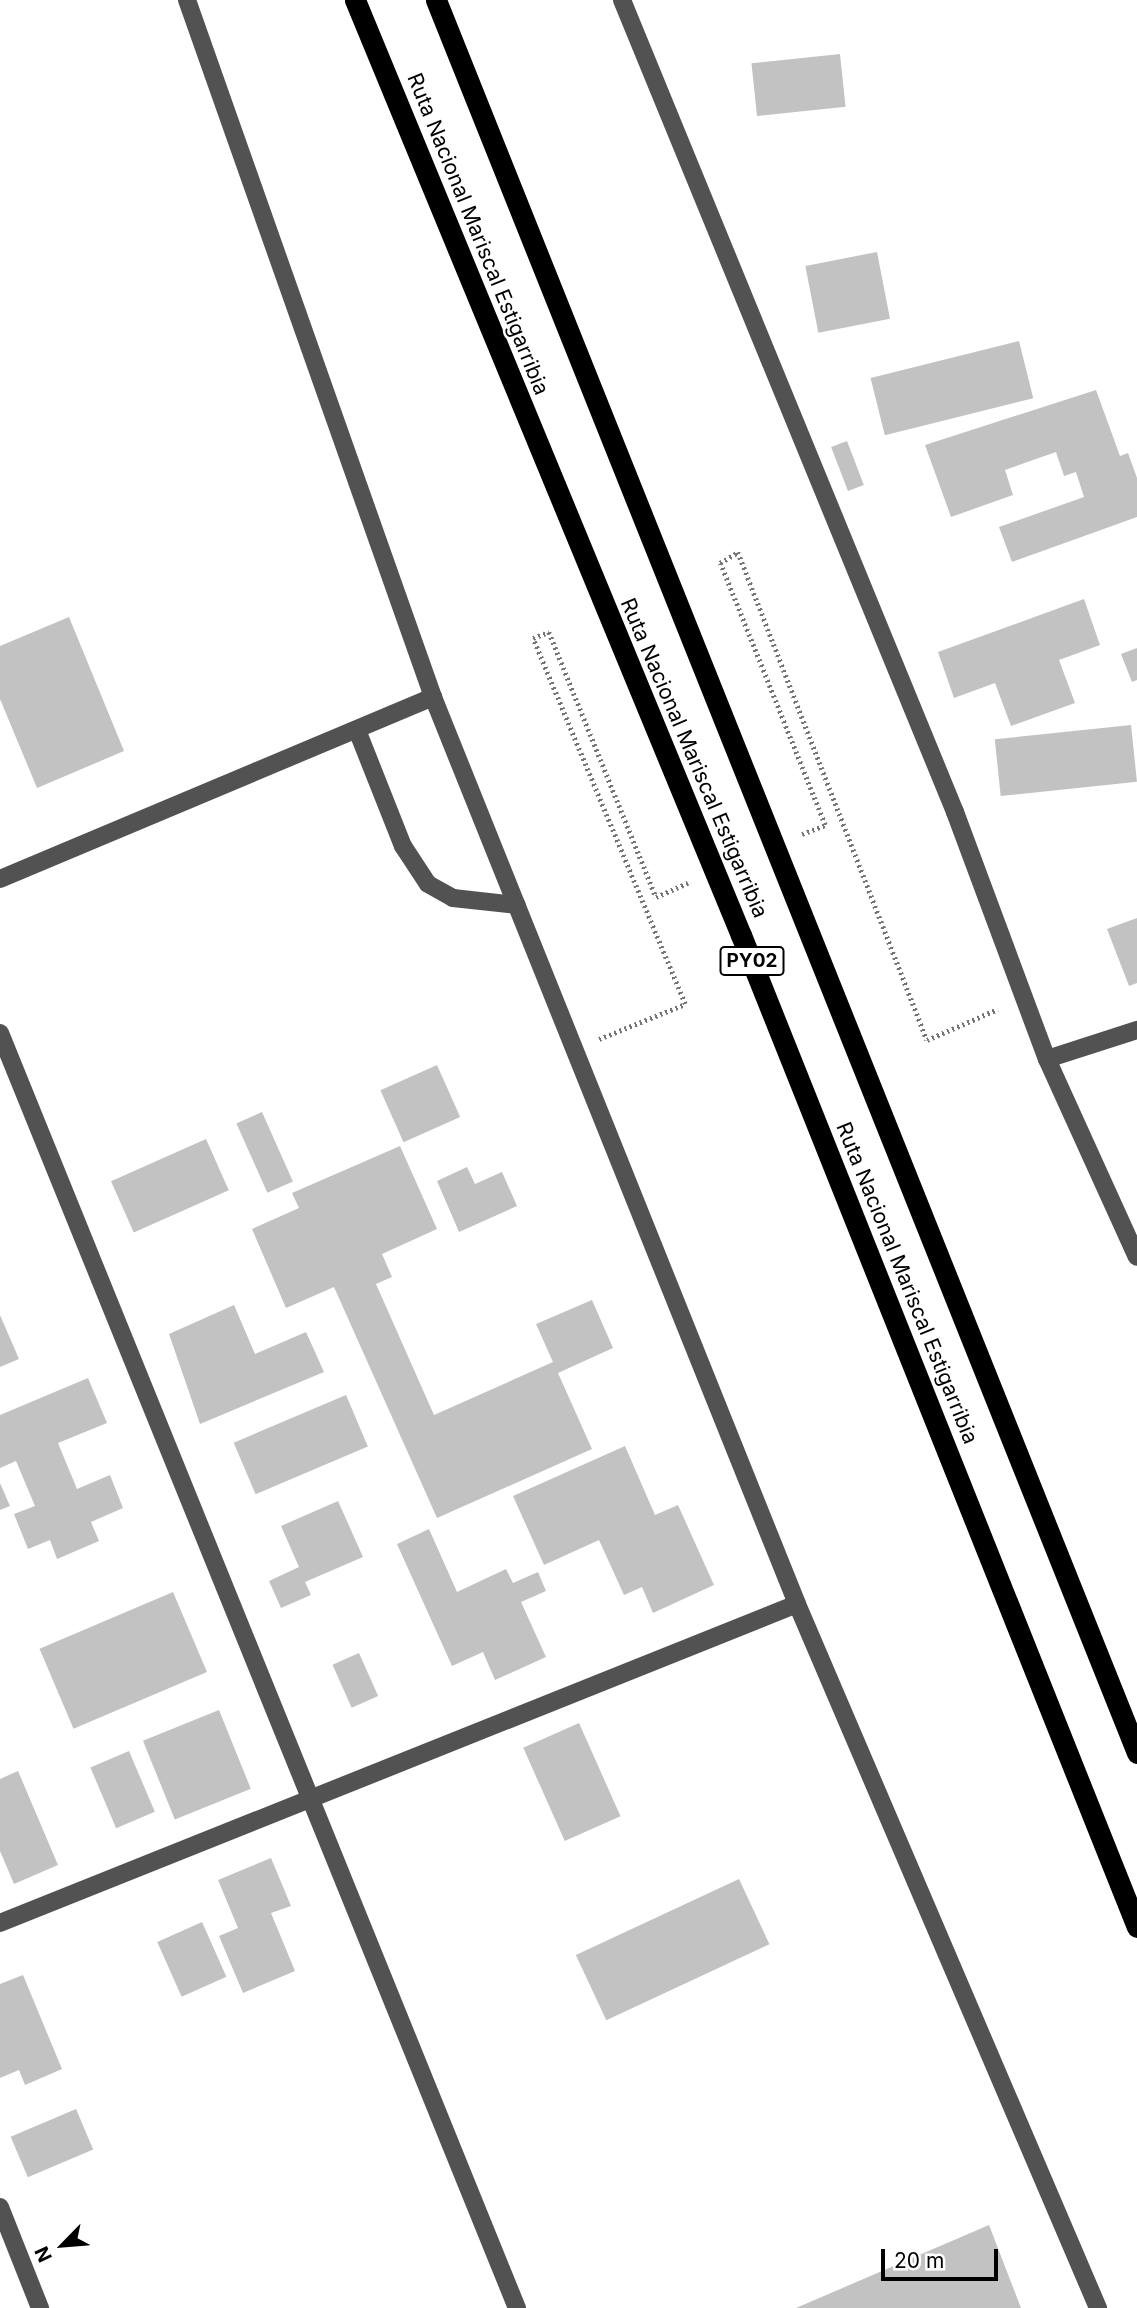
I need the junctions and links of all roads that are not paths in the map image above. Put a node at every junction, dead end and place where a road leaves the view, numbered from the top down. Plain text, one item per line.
1 (187, 0) edge
2 (355, 0) edge
3 (436, 0) edge
4 (622, 0) edge
5 (433, 697) junction
6 (357, 730) junction
7 (0, 879) edge
8 (517, 905) junction
9 (1137, 1030) edge
10 (0, 1033) edge
11 (1047, 1059) junction
12 (1137, 1257) edge
13 (797, 1604) junction
14 (1137, 1753) edge
15 (312, 1801) junction
16 (0, 1923) edge
17 (1137, 1927) edge
18 (0, 2207) edge
19 (40, 2308) edge
20 (517, 2308) edge
21 (1098, 2308) edge

1 - 5 street
2 - 17 highway, Ruta Nacional Mariscal Estigarribia / PY02
3 - 14 highway, Ruta Nacional Mariscal Estigarribia / PY02
4 - 11 street
5 - 6 street
5 - 8 street
6 - 7 street
6 - 8 street
8 - 13 street
9 - 11 street
10 - 15 street
11 - 12 street
13 - 15 street
13 - 21 street
15 - 16 street
15 - 20 street
18 - 19 street

